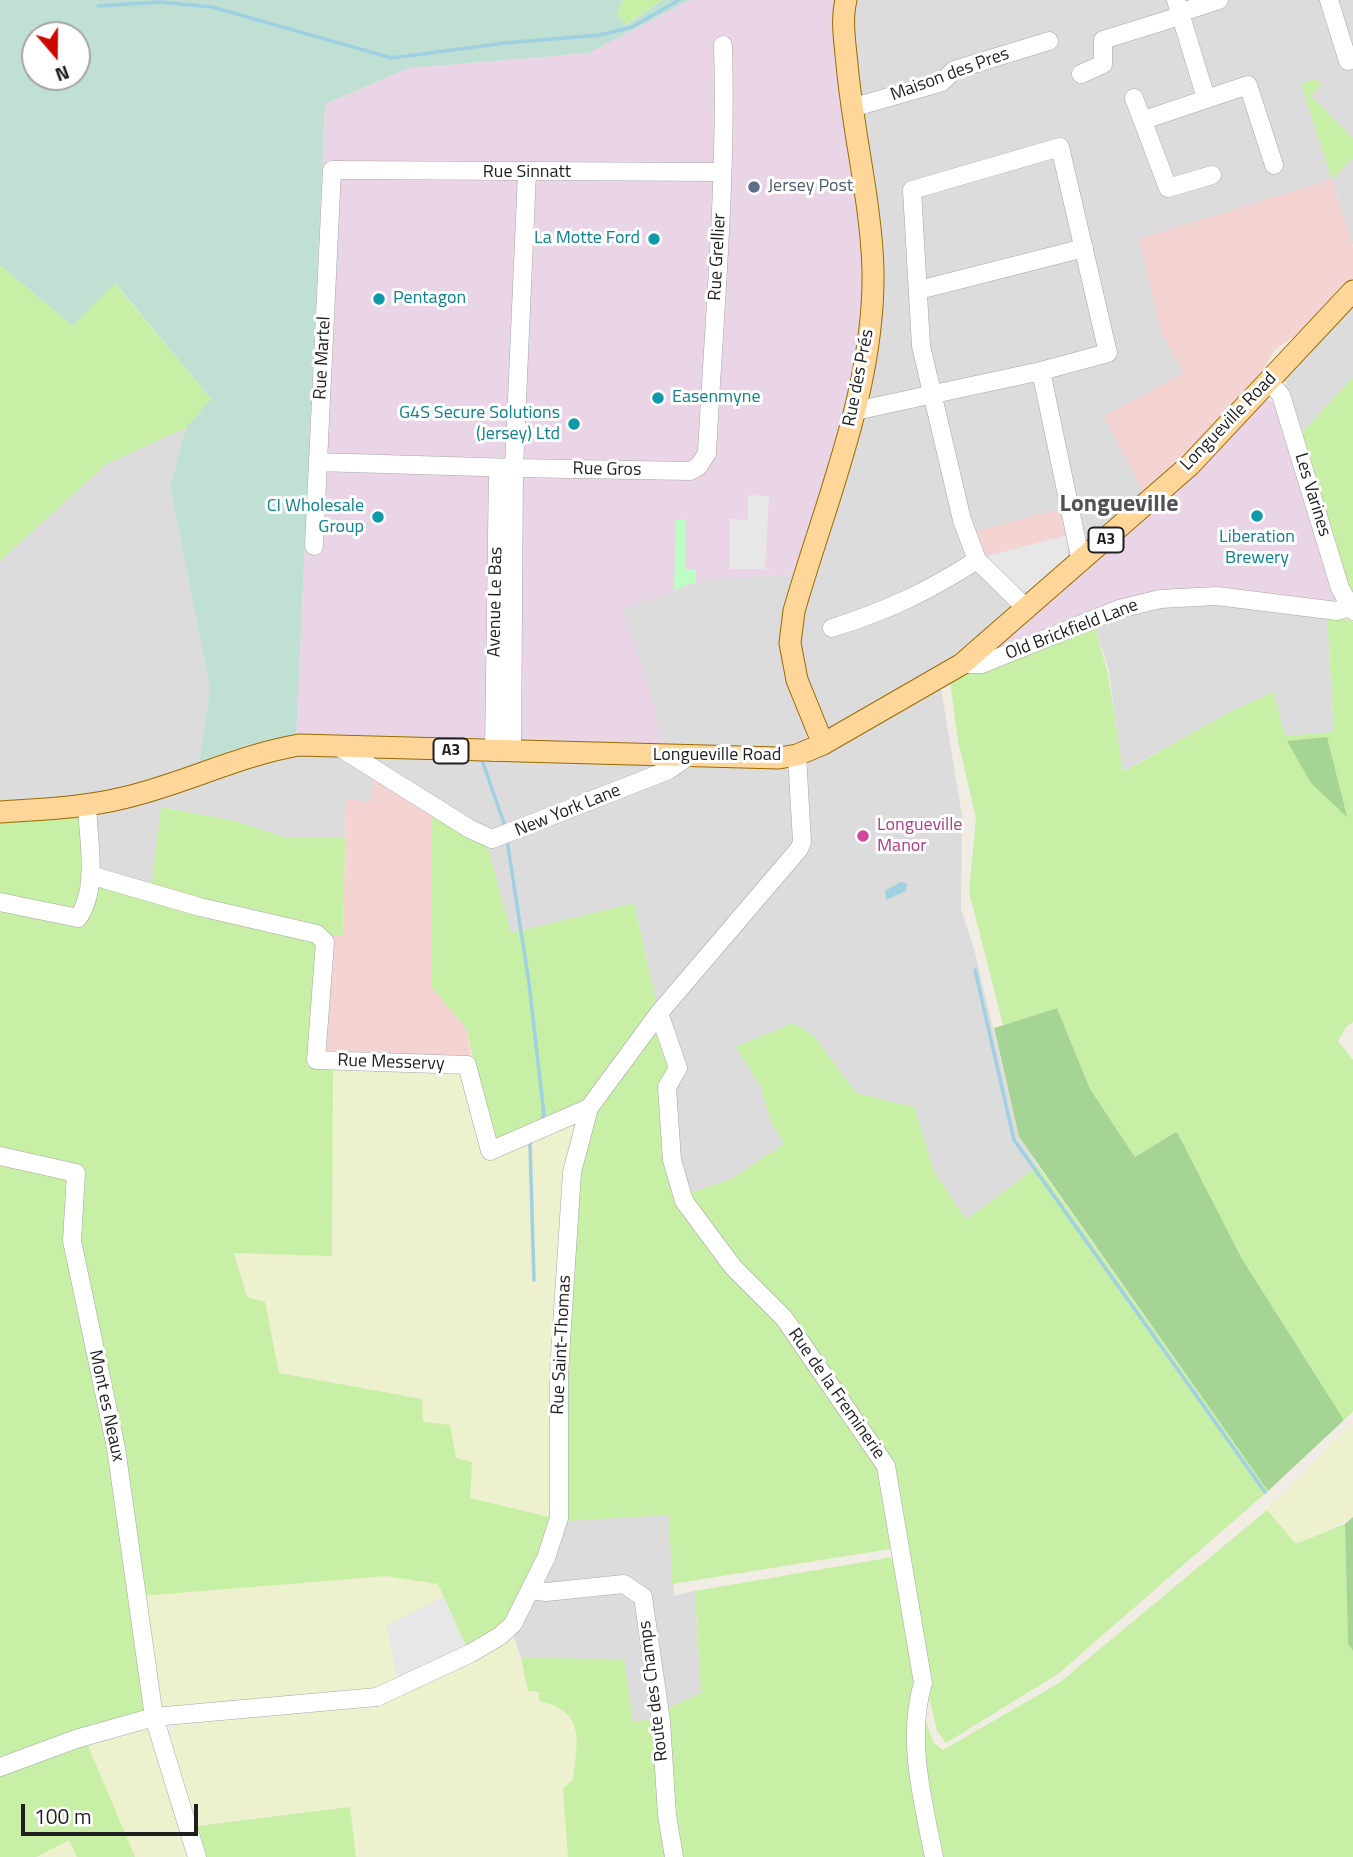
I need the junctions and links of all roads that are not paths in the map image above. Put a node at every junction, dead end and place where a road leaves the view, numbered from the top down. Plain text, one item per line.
1 (846, 0) edge
2 (1219, 0) edge
3 (1329, 0) edge
4 (1179, 9) edge
5 (1049, 41) dead end
6 (723, 45) dead end
7 (1353, 59) edge
8 (1081, 74) dead end
9 (1135, 97) dead end
10 (1206, 98) junction
11 (852, 108) junction
12 (1144, 120) junction
13 (1275, 165) dead end
14 (332, 170) joint
15 (722, 172) junction
16 (527, 173) junction
17 (1212, 175) dead end
18 (1084, 248) junction
19 (919, 290) junction
20 (1353, 291) edge
21 (1041, 371) junction
22 (1268, 381) junction
23 (931, 395) junction
24 (855, 411) junction
25 (318, 462) junction
26 (698, 467) joint
27 (506, 468) junction
28 (314, 546) dead end
29 (977, 560) junction
30 (1081, 562) junction
31 (1027, 609) junction
32 (1351, 609) edge
33 (832, 628) dead end
34 (962, 664) junction
35 (823, 744) junction
36 (339, 747) junction
37 (503, 752) junction
38 (797, 755) junction
39 (689, 757) junction
40 (87, 805) junction
41 (0, 812) edge
42 (90, 875) junction
43 (0, 902) edge
44 (659, 1013) junction
45 (589, 1108) junction
46 (0, 1156) edge
47 (532, 1590) junction
48 (155, 1717) junction
49 (0, 1767) edge
50 (197, 1857) edge
51 (674, 1857) edge
52 (934, 1857) edge

1 - 11 main road, Rue des Prés
2 - 4 street
3 - 7 street
4 - 8 street
4 - 10 street
5 - 11 street, Maison des Pres
6 - 15 street, Rue Grellier
9 - 12 street
10 - 12 street
10 - 13 street
11 - 24 main road, Rue des Prés
12 - 17 street
14 - 16 street, Rue Sinnatt
14 - 25 street, Rue Martel
15 - 16 street, Rue Sinnatt
15 - 26 street, Rue Grellier
16 - 27 street, Avenue Le Bas
18 - 19 street
18 - 19 street
18 - 21 street
19 - 23 street
20 - 22 main road, Longueville Road / A3
21 - 23 street
21 - 30 street
22 - 30 main road, Longueville Road / A3
22 - 32 street, Les Varines
23 - 24 street
23 - 29 street
24 - 35 main road, Rue des Prés
25 - 27 street, Rue Gros
25 - 28 street, Rue Martel
26 - 27 street, Rue Gros
27 - 37 street, Avenue Le Bas
29 - 31 street
29 - 33 street
30 - 31 main road, Longueville Road / A3
31 - 34 main road, Longueville Road / A3
32 - 34 street, Old Brickfield Lane
34 - 35 main road, Longueville Road / A3
35 - 38 main road, Longueville Road / A3
36 - 37 main road, Longueville Road / A3
36 - 39 street, New York Lane
36 - 40 main road, Longueville Road / A3
37 - 39 main road, Longueville Road / A3
38 - 39 main road, Longueville Road / A3
38 - 44 street, Rue Saint-Thomas
40 - 41 main road, Longueville Road / A3
40 - 42 street
42 - 43 street
42 - 45 street, Rue Messervy
44 - 45 street, Rue Saint-Thomas
44 - 52 street, Rue de la Freminerie
45 - 47 street, Rue Saint-Thomas
46 - 48 street, Mont es Neaux
47 - 48 street, Rue Saint-Thomas
47 - 51 street, Route des Champs
48 - 49 street, Rue Saint-Thomas
48 - 50 street

